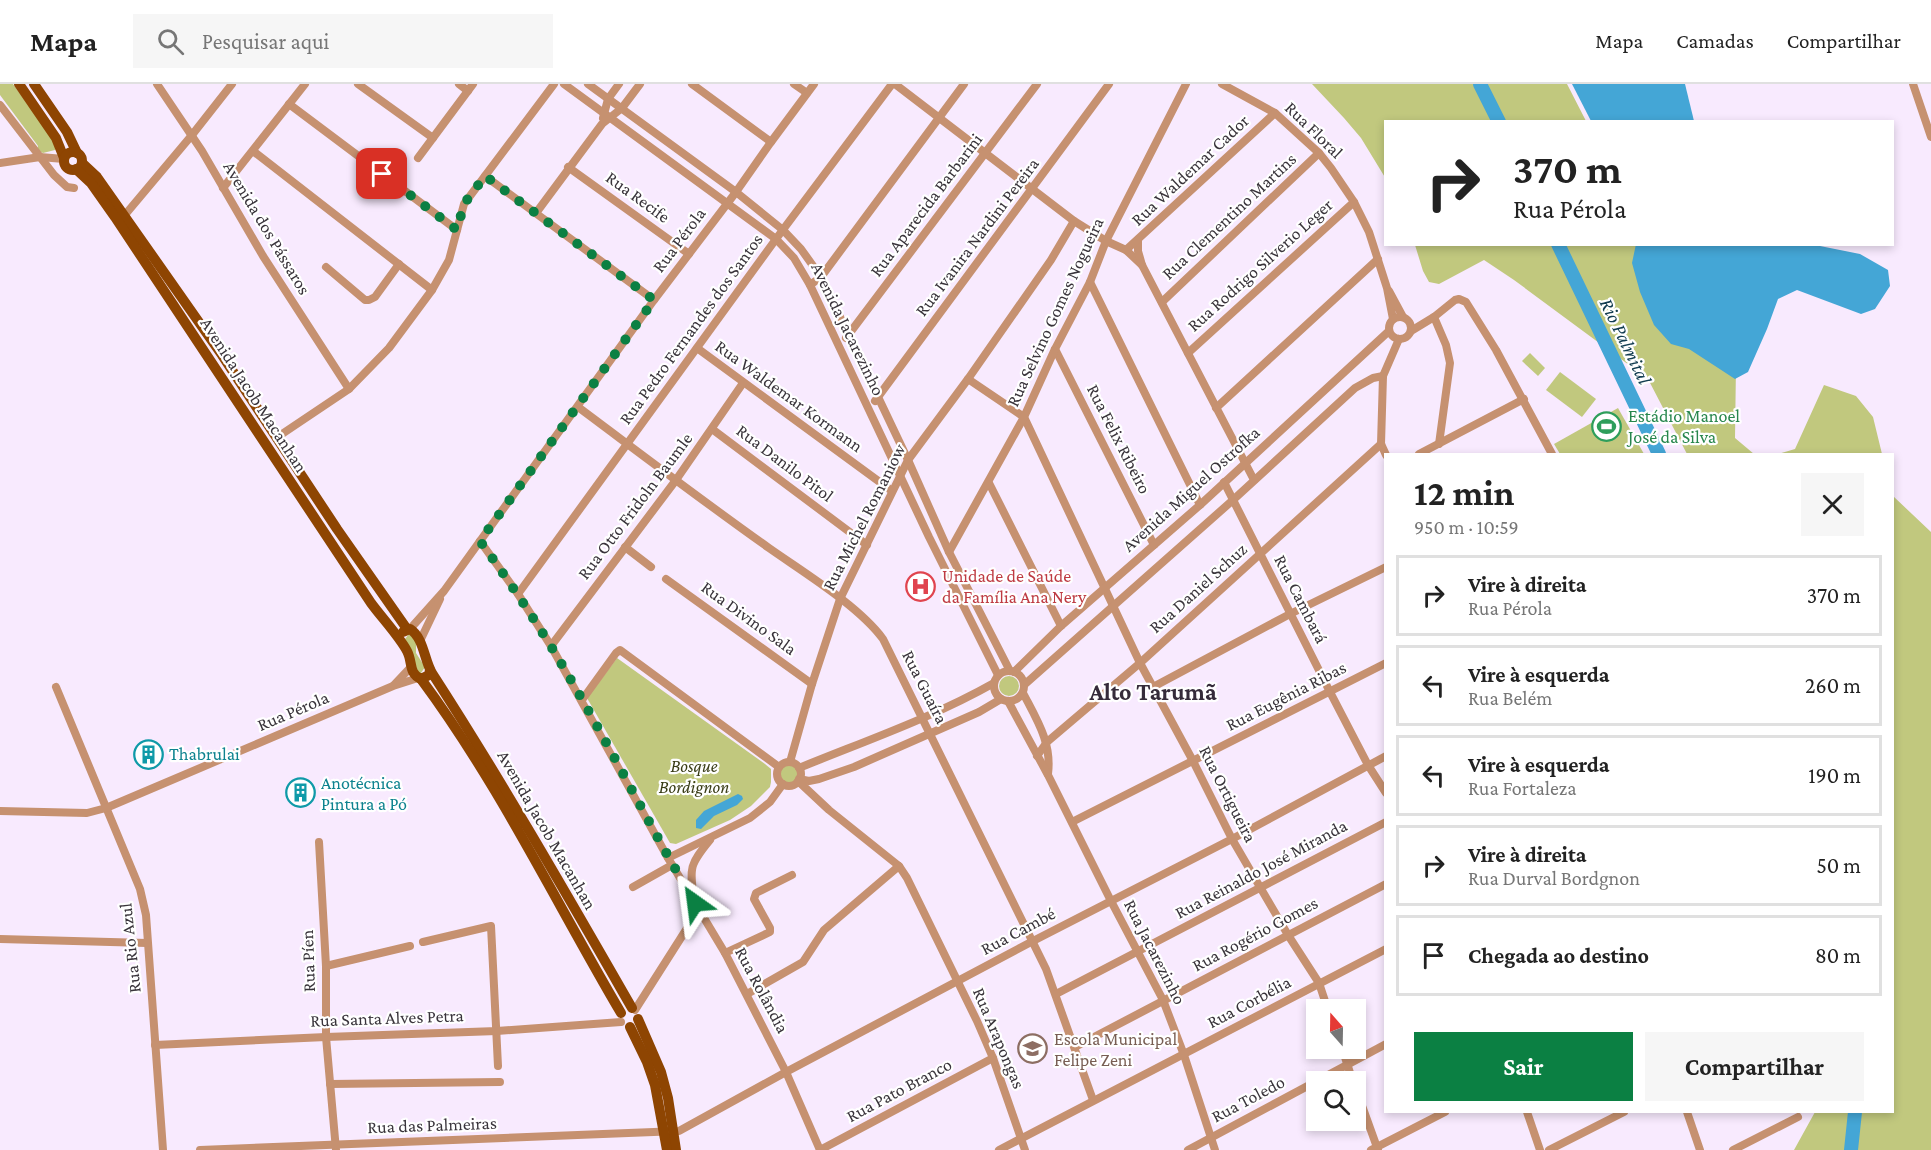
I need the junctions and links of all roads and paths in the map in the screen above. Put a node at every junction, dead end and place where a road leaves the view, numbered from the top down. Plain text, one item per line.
1 (19, 84) edge
2 (34, 84) edge
3 (157, 84) edge
4 (232, 84) edge
5 (304, 84) edge
6 (358, 84) edge
7 (459, 84) edge
8 (554, 84) edge
9 (564, 84) edge
10 (588, 84) edge
11 (619, 84) edge
12 (640, 84) edge
13 (692, 84) edge
14 (794, 84) edge
15 (814, 84) edge
16 (893, 84) edge
17 (964, 84) edge
18 (1037, 84) edge
19 (1109, 84) edge
20 (1186, 84) edge
21 (1222, 84) edge
22 (1913, 84) edge
23 (471, 87) edge
24 (807, 93) junction
25 (608, 99) junction
26 (289, 104) junction
27 (0, 105) edge
28 (622, 108) junction
29 (603, 113) junction
30 (1275, 113) junction
31 (611, 118) junction
32 (939, 118) junction
33 (602, 124) junction
34 (192, 135) junction
35 (1931, 137) edge
36 (432, 138) junction
37 (771, 142) junction
38 (253, 151) junction
39 (985, 153) junction
40 (1319, 153) junction
41 (40, 157) junction
42 (64, 158) junction
43 (418, 158) dead end
44 (78, 162) junction
45 (0, 163) edge
46 (568, 167) junction
47 (485, 176) junction
48 (74, 188) dead end
49 (223, 188) junction
50 (1032, 190) junction
51 (736, 192) junction
52 (1354, 202) junction
53 (727, 204) junction
54 (536, 213) junction
55 (124, 216) junction
56 (1074, 221) junction
57 (457, 230) junction
58 (783, 230) junction
59 (776, 239) junction
60 (1138, 240) junction
61 (1106, 241) junction
62 (1126, 250) junction
63 (689, 254) junction
64 (1378, 259) junction
65 (399, 264) junction
66 (1142, 265) junction
67 (326, 267) dead end
68 (821, 277) junction
69 (1090, 282) junction
70 (810, 285) junction
71 (1387, 288) junction
72 (432, 290) junction
73 (654, 300) junction
74 (1161, 302) junction
75 (1405, 318) junction
76 (1432, 318) junction
77 (1393, 319) junction
78 (1411, 331) junction
79 (1389, 332) junction
80 (849, 336) junction
81 (1399, 339) junction
82 (839, 345) junction
83 (697, 348) junction
84 (1055, 349) junction
85 (1188, 353) junction
86 (1388, 361) junction
87 (1383, 376) junction
88 (969, 378) junction
89 (742, 383) junction
90 (349, 389) junction
91 (878, 398) junction
92 (1524, 399) junction
93 (578, 407) junction
94 (868, 408) junction
95 (1216, 408) junction
96 (1024, 417) junction
97 (712, 429) junction
98 (276, 438) junction
99 (628, 444) junction
100 (1381, 444) junction
101 (1439, 444) junction
102 (1385, 453) edge
103 (1421, 453) edge
104 (1551, 453) edge
105 (908, 459) junction
106 (1245, 464) junction
107 (901, 475) junction
108 (676, 480) junction
109 (1254, 480) junction
110 (1224, 482) junction
111 (989, 483) junction
112 (892, 491) junction
113 (1233, 500) junction
114 (1200, 505) junction
115 (480, 541) junction
116 (867, 544) junction
117 (1154, 545) junction
118 (625, 547) junction
119 (949, 552) junction
120 (1260, 554) junction
121 (651, 567) dead end
122 (1384, 568) edge
123 (666, 579) dead end
124 (1105, 588) junction
125 (444, 591) junction
126 (518, 594) junction
127 (840, 599) junction
128 (1114, 606) junction
129 (1290, 614) junction
130 (1061, 626) junction
131 (408, 629) junction
132 (420, 641) junction
133 (400, 642) junction
134 (551, 646) junction
135 (1140, 663) junction
136 (1384, 664) edge
137 (410, 668) junction
138 (430, 670) junction
139 (1012, 671) junction
140 (419, 679) junction
141 (996, 679) junction
142 (812, 684) junction
143 (393, 686) junction
144 (56, 687) dead end
145 (1153, 687) junction
146 (1023, 689) junction
147 (1330, 692) junction
148 (582, 700) junction
149 (1004, 700) junction
150 (923, 718) junction
151 (930, 734) junction
152 (1047, 742) junction
153 (1037, 756) junction
154 (1384, 757) edge
155 (1193, 761) junction
156 (790, 762) junction
157 (1368, 765) junction
158 (779, 767) junction
159 (799, 768) junction
160 (1048, 775) junction
161 (799, 780) junction
162 (783, 784) junction
163 (1384, 790) edge
164 (106, 808) junction
165 (0, 811) edge
166 (1072, 822) junction
167 (1384, 823) edge
168 (712, 837) junction
169 (1232, 839) junction
170 (319, 842) dead end
171 (670, 861) junction
172 (899, 866) junction
173 (792, 875) dead end
174 (1384, 885) edge
175 (633, 887) dead end
176 (1260, 888) junction
177 (1111, 901) junction
178 (695, 903) junction
179 (700, 912) junction
180 (1288, 934) junction
181 (0, 939) edge
182 (1033, 941) junction
183 (423, 942) dead end
184 (147, 943) junction
185 (410, 946) dead end
186 (1384, 950) edge
187 (1139, 952) junction
188 (725, 953) junction
189 (326, 966) junction
190 (957, 982) junction
191 (1319, 983) junction
192 (747, 994) junction
193 (1056, 994) junction
194 (1324, 999) edge
195 (1163, 1000) junction
196 (629, 1017) junction
197 (496, 1031) junction
198 (326, 1037) junction
199 (155, 1045) junction
200 (1384, 1045) edge
201 (1075, 1047) junction
202 (1184, 1055) junction
203 (993, 1058) junction
204 (1345, 1059) edge
205 (1347, 1064) junction
206 (498, 1066) dead end
207 (1349, 1071) edge
208 (786, 1072) junction
209 (500, 1082) dead end
210 (330, 1084) junction
211 (1093, 1100) junction
212 (1442, 1113) edge
213 (1527, 1113) edge
214 (1622, 1113) edge
215 (1687, 1113) edge
216 (1798, 1117) dead end
217 (1366, 1121) edge
218 (669, 1133) junction
219 (1021, 1138) junction
220 (1211, 1138) junction
221 (509, 1139) junction
222 (336, 1148) edge
223 (1375, 1149) edge
224 (163, 1150) edge
225 (200, 1150) edge
226 (510, 1150) edge
227 (667, 1150) edge
228 (676, 1150) edge
229 (820, 1150) edge
230 (999, 1150) edge
231 (1025, 1150) edge
232 (1188, 1150) edge
233 (1215, 1150) edge
234 (1540, 1150) edge
235 (1549, 1150) edge
236 (1700, 1150) edge
237 (1733, 1150) edge

1 - 42 main road
2 - 44 main road, Avenida Jacob Macanhan
3 - 34 street, Avenida dos Pássaros
4 - 34 street
5 - 26 street
6 - 36 street
7 - 23 street
8 - 47 street
9 - 29 street, Avenida Jacarezinho
10 - 25 street, Avenida Jacarezinho
11 - 25 street
12 - 28 street
13 - 37 street
14 - 24 street
15 - 24 street, Rua Pérola
16 - 32 street
16 - 58 street, Rua Pedro Fernandes dos Santos
17 - 32 street
18 - 39 street, Rua Aparecida Barbarini
19 - 50 street, Rua Ivanira Nardini Pereira
20 - 61 street, Rua Selvino Gomes Nogueira
21 - 30 street, Rua Floral
22 - 35 street
23 - 36 street
24 - 37 street, Rua Pérola
25 - 28 street, Avenida Jacarezinho
25 - 29 street
26 - 38 street
26 - 57 street
27 - 41 street
28 - 31 street
28 - 51 street, Avenida Jacarezinho
29 - 31 street, Avenida Jacarezinho
29 - 33 street
30 - 40 street, Rua Floral
30 - 60 street, Rua Waldemar Cador
31 - 33 street
31 - 53 street, Avenida Jacarezinho
32 - 39 street
32 - 68 street
33 - 46 street
34 - 49 street, Avenida dos Pássaros
34 - 55 street
36 - 43 street
37 - 51 street, Rua Pérola
38 - 49 street
38 - 65 street
39 - 50 street
39 - 80 street, Rua Aparecida Barbarini
40 - 52 street, Rua Floral
40 - 74 street, Rua Clementino Martins
41 - 42 street
41 - 45 street
41 - 48 street
42 - 44 main road
42 - 44 main road
44 - 55 main road, Avenida Jacob Macanhan
44 - 133 main road, Avenida Jacob Macanhan
46 - 54 street
46 - 63 street, Rua Recife
47 - 54 street
47 - 57 street
49 - 90 street, Avenida dos Pássaros
50 - 56 street
50 - 91 street, Rua Ivanira Nardini Pereira
51 - 53 street, Rua Pérola
51 - 58 street, Avenida Jacarezinho
52 - 64 street, Rua Floral
52 - 85 street, Rua Rodrigo Silverio Leger
53 - 59 street, Avenida Jacarezinho
53 - 63 street, Rua Pérola
54 - 73 street
55 - 98 main road, Avenida Jacob Macanhan
56 - 61 street
56 - 88 street, Rua Michel Romaniow
57 - 72 street
58 - 59 street, Rua Pedro Fernandes dos Santos
58 - 68 street, Avenida Jacarezinho
59 - 70 street, Avenida Jacarezinho
59 - 83 street, Rua Pedro Fernandes dos Santos
60 - 62 street, Rua Waldemar Cador
60 - 66 street
61 - 62 street
61 - 69 street, Rua Selvino Gomes Nogueira
62 - 66 street
63 - 73 street, Rua Pérola
64 - 71 street, Rua Floral
64 - 95 street
65 - 67 street
65 - 72 street
66 - 74 street
68 - 70 street
68 - 80 street, Avenida Jacarezinho
69 - 84 street, Rua Selvino Gomes Nogueira
69 - 114 street
70 - 82 street, Avenida Jacarezinho
71 - 75 street, Rua Floral
71 - 77 street, Rua Floral
72 - 90 street
73 - 93 street, Rua Pérola
74 - 85 street
75 - 76 street
75 - 77 street
75 - 78 street
76 - 78 street
76 - 92 street
76 - 101 street
77 - 79 street
78 - 81 street
79 - 81 street
79 - 86 street
79 - 106 street, Avenida Miguel Ostrofka
80 - 82 street, Rua Aparecida Barbarini
80 - 91 street, Avenida Jacarezinho
81 - 86 street
82 - 94 street, Avenida Jacarezinho
83 - 89 street, Rua Waldemar Kormann
83 - 99 street, Rua Pedro Fernandes dos Santos
84 - 96 street, Rua Selvino Gomes Nogueira
84 - 117 street, Rua Felix Ribeiro
85 - 95 street
86 - 87 street
87 - 100 street
87 - 109 street, Avenida Miguel Ostrofka
88 - 96 street
88 - 105 street, Rua Michel Romaniow
89 - 97 street, Rua Otto Fridoln Baumle
89 - 112 street, Rua Waldemar Kormann
90 - 98 street
91 - 94 street, Rua Ivanira Nardini Pereira
91 - 105 street, Avenida Jacarezinho
92 - 101 street
92 - 104 street
93 - 99 street, Rua Guaíra
93 - 115 street, Rua Pérola
94 - 107 street, Avenida Jacarezinho
95 - 106 street
96 - 111 street, Rua Selvino Gomes Nogueira
96 - 124 street, Rua Ortigueira
97 - 108 street, Rua Otto Fridoln Baumle
97 - 116 street, Rua Danilo Pitol
98 - 131 main road, Avenida Jacob Macanhan
99 - 108 street, Rua Guaíra
99 - 126 street, Rua Pedro Fernandes dos Santos
100 - 102 street
100 - 120 street, Rua Daniel Schuz
101 - 103 street
105 - 107 street, Rua Michel Romaniow
105 - 119 street, Avenida Jacarezinho
106 - 109 street
106 - 110 street, Avenida Miguel Ostrofka
107 - 112 street, Rua Michel Romaniow
107 - 141 street, Avenida Jacarezinho
108 - 118 street, Rua Otto Fridoln Baumle
108 - 127 street, Rua Guaíra
109 - 113 street, Avenida Miguel Ostrofka
110 - 113 street, Rua Cambará
110 - 114 street, Avenida Miguel Ostrofka
111 - 119 street, Rua Selvino Gomes Nogueira
111 - 130 street
112 - 116 street, Rua Michel Romaniow
113 - 120 street, Rua Cambará
113 - 128 street, Avenida Miguel Ostrofka
114 - 117 street, Avenida Miguel Ostrofka
115 - 125 street, Rua Pérola
115 - 126 street, Rua Rolândia
116 - 127 street, Rua Michel Romaniow
117 - 124 street, Avenida Miguel Ostrofka
118 - 121 street
118 - 134 street, Rua Otto Fridoln Baumle
119 - 139 street, Avenida Jacarezinho
120 - 129 street, Rua Cambará
120 - 135 street, Rua Daniel Schuz
122 - 129 street
123 - 142 street, Rua Divino Sala
124 - 128 street, Rua Ortigueira
124 - 130 street, Avenida Miguel Ostrofka
125 - 131 street, Rua Pérola
125 - 132 street, Rua Pérola
126 - 134 street, Rua Rolândia
127 - 142 street, Rua Michel Romaniow
127 - 150 street, Rua Guaíra
128 - 135 street, Rua Ortigueira
128 - 146 street, Avenida Miguel Ostrofka
129 - 145 street
129 - 147 street, Rua Cambará
130 - 139 street, Avenida Miguel Ostrofka
131 - 132 main road, Avenida Jacob Macanhan
131 - 133 main road
132 - 138 main road, Avenida Jacob Macanhan
133 - 137 main road, Avenida Jacob Macanhan
134 - 148 street, Rua Rolândia
135 - 145 street, Rua Ortigueira
135 - 152 street, Rua Daniel Schuz
136 - 147 street, Rua Eugênia Ribas
137 - 140 main road, Avenida Jacob Macanhan
137 - 143 street, Rua Pérola
138 - 140 main road
138 - 196 main road, Avenida Jacob Macanhan
139 - 141 street
139 - 146 street
140 - 143 street, Rua Pérola
140 - 196 main road, Avenida Jacob Macanhan
141 - 149 street
141 - 150 street
142 - 156 street, Rua Michel Romaniow
143 - 164 street, Rua Pérola
144 - 164 street, Rua Rio Azul
145 - 155 street, Rua Ortigueira
146 - 149 street
146 - 152 street, Rua Jacarezinho
147 - 155 street, Rua Eugênia Ribas
147 - 157 street, Rua Cambará
148 - 158 street
148 - 171 street, Rua Rolândia
149 - 151 street
149 - 153 street, Rua Jacarezinho
150 - 151 street, Rua Guaíra
150 - 159 street
151 - 161 street
151 - 182 street, Rua Guaíra
152 - 153 street, Rua Daniel Schuz
152 - 160 street, Rua Jacarezinho
153 - 160 street, Rua Jacarezinho
154 - 157 street, Rua Cambé
155 - 166 street, Rua Eugênia Ribas
155 - 169 street, Rua Ortigueira
156 - 158 street
156 - 159 street
157 - 163 street, Rua Cambará
157 - 169 street, Rua Cambé
158 - 162 street
159 - 161 street
160 - 166 street, Rua Jacarezinho
161 - 162 street
161 - 172 street, Rua Arapongas
162 - 168 street
164 - 165 street, Rua Pérola
164 - 184 street, Rua Rio Azul
166 - 177 street, Rua Jacarezinho
167 - 176 street, Rua Reinaldo José Miranda
168 - 171 street
168 - 178 street
169 - 176 street, Rua Ortigueira
169 - 177 street, Rua Cambé
170 - 189 street, Rua Píen
171 - 175 street
171 - 178 street, Rua Rolândia
172 - 190 street, Rua Arapongas
172 - 192 street
173 - 188 street
174 - 180 street, Rua Rogério Gomes
176 - 180 street, Rua Ortigueira
176 - 187 street, Rua Reinaldo José Miranda
177 - 182 street, Rua Cambé
177 - 187 street, Rua Jacarezinho
178 - 179 street, Rua Rolândia
179 - 188 street, Rua Rolândia
179 - 196 street
180 - 191 street, Rua Ortigueira
180 - 195 street, Rua Rogério Gomes
181 - 184 street
182 - 190 street, Rua Cambé
182 - 193 street, Rua Guaíra
183 - 197 street
184 - 199 street, Rua Rio Azul
185 - 189 street
186 - 191 street, Rua Corbélia
187 - 193 street, Rua Reinaldo José Miranda
187 - 195 street, Rua Jacarezinho
188 - 192 street, Rua Rolândia
189 - 198 street, Rua Píen
190 - 203 street, Rua Arapongas
190 - 208 street, Rua Cambé
191 - 194 street, Rua Ortigueira
191 - 202 street, Rua Corbélia
192 - 208 street, Rua Rolândia
193 - 201 street, Rua Guaíra
195 - 201 street, Rua Rogério Gomes
195 - 202 street, Rua Jacarezinho
196 - 197 street, Rua Santa Alves Petra
196 - 218 main road, Avenida Jacob Macanhan
197 - 198 street, Rua Santa Alves Petra
197 - 206 street
198 - 199 street, Rua Santa Alves Petra
198 - 210 street, Rua Píen
199 - 224 street, Rua Rio Azul
200 - 205 street, Rua Toledo
201 - 211 street, Rua Guaíra
202 - 211 street, Rua Corbélia
202 - 220 street, Rua Jacarezinho
203 - 219 street, Rua Arapongas
203 - 229 street, Rua Pato Branco
204 - 205 street
205 - 207 street
205 - 220 street, Rua Toledo
208 - 218 street, Rua Cambé
208 - 229 street, Rua Rolândia
209 - 210 street
210 - 222 street, Rua Píen
211 - 219 street, Rua Corbélia
212 - 223 street
213 - 234 street
214 - 235 street
215 - 236 street
216 - 237 street
217 - 223 street
218 - 221 street, Rua das Palmeiras
218 - 227 main road, Avenida Jacob Macanhan
218 - 228 main road, Avenida Jacob Macanhan
219 - 230 street, Rua Corbélia
219 - 231 street, Rua Arapongas
220 - 232 street, Rua Toledo
220 - 233 street, Rua Jacarezinho
221 - 222 street, Rua das Palmeiras
221 - 226 street
222 - 225 street, Rua das Palmeiras

